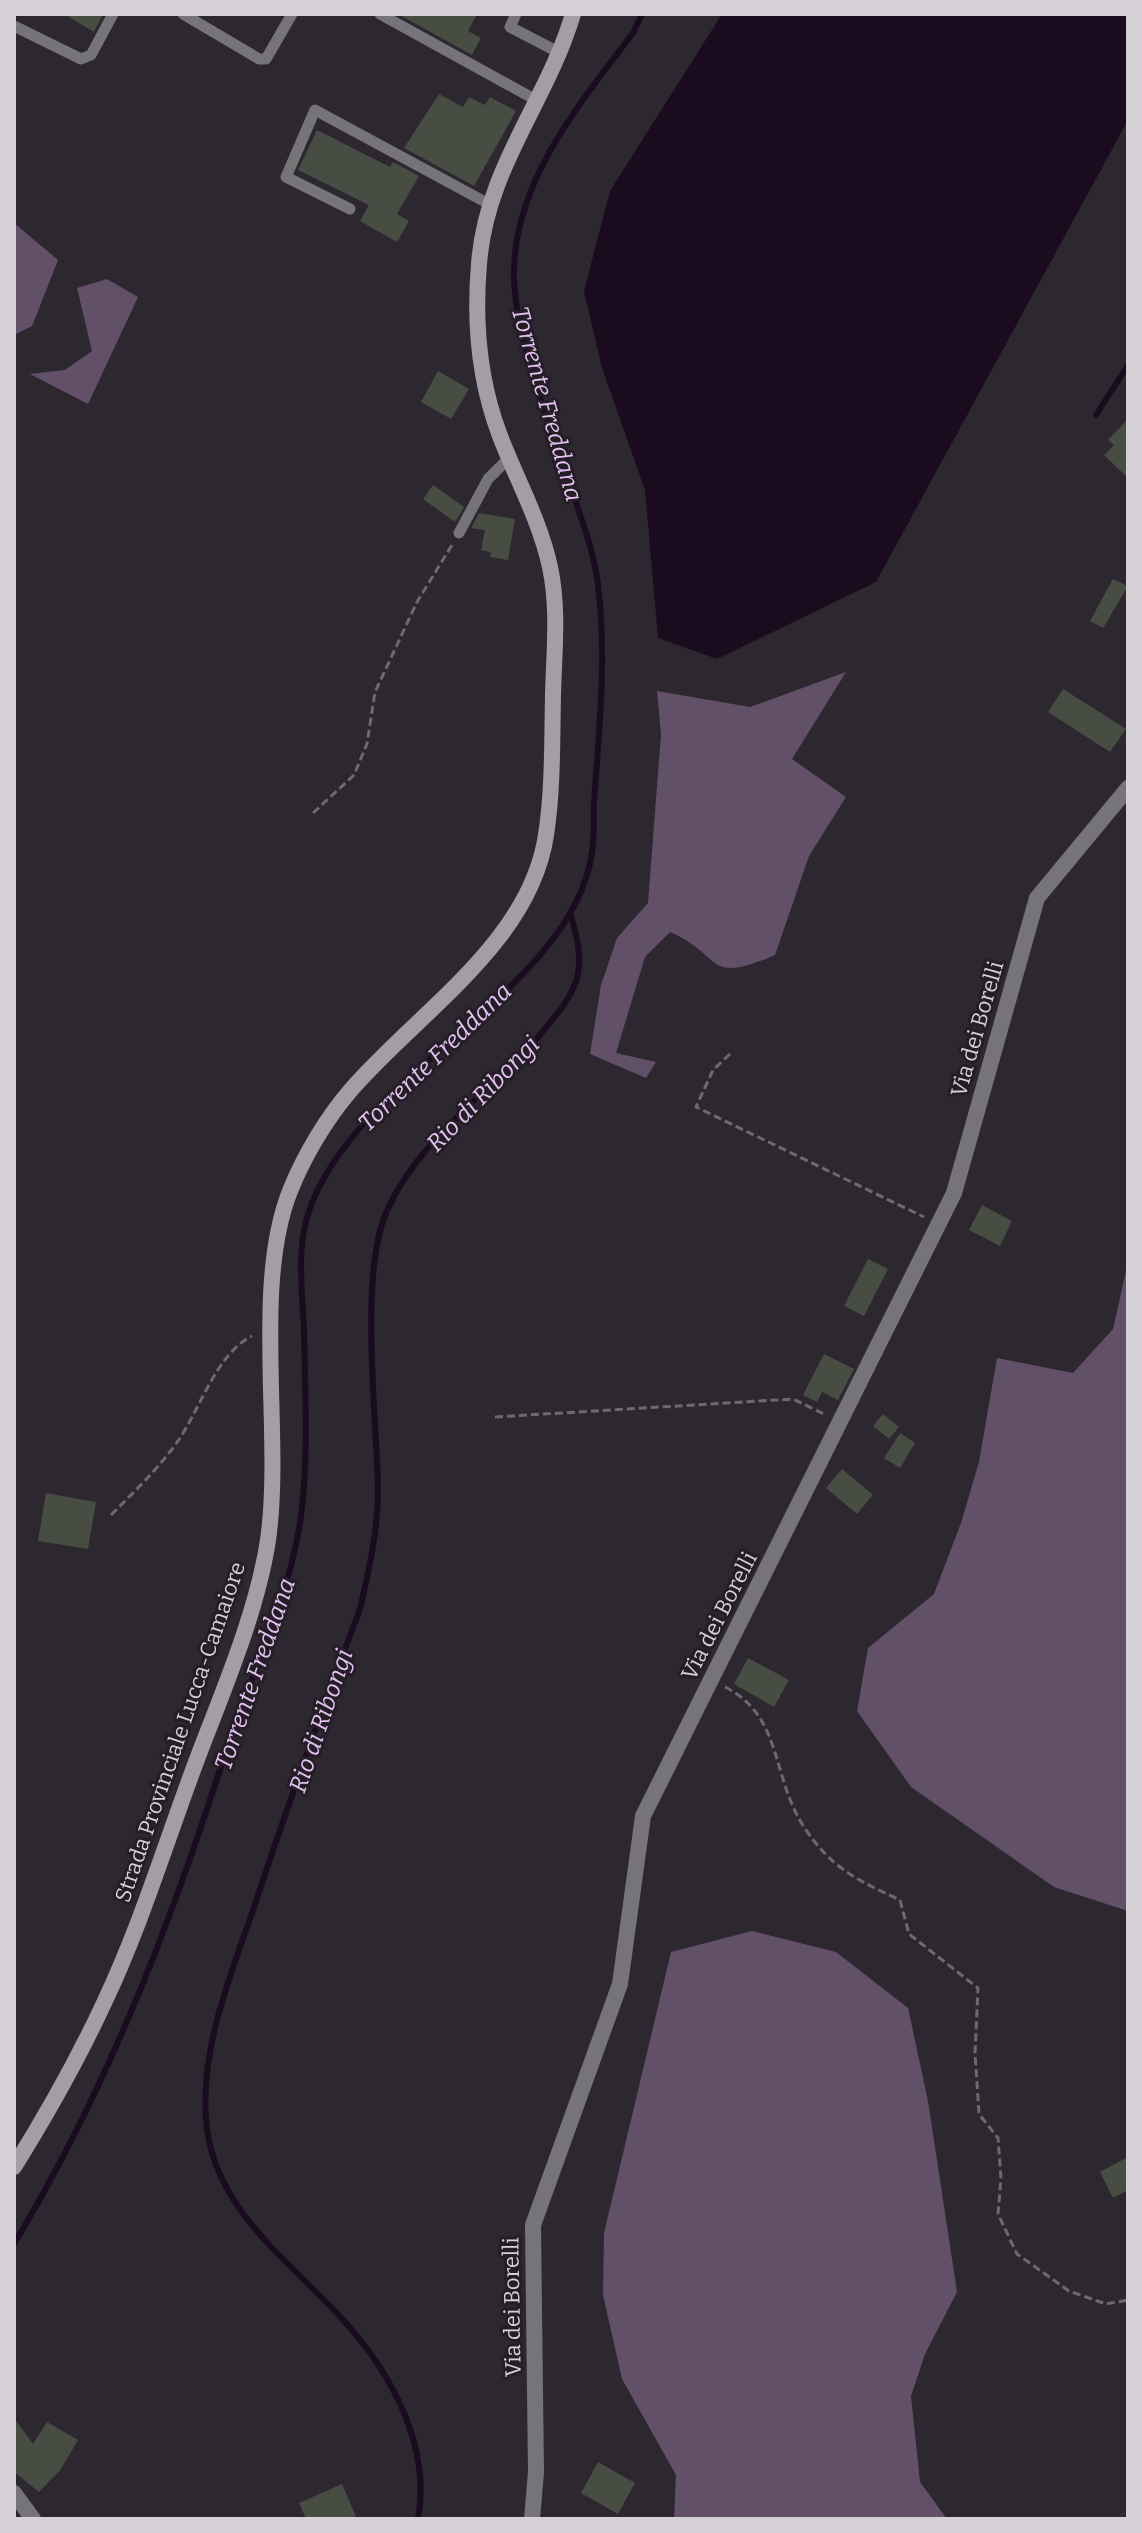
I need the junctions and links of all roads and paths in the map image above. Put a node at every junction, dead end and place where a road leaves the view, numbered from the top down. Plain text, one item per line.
1 (113, 14) edge
2 (183, 14) edge
3 (292, 14) edge
4 (380, 14) edge
5 (516, 14) edge
6 (573, 14) edge
7 (14, 26) edge
8 (560, 53) junction
9 (536, 100) junction
10 (489, 204) junction
11 (350, 209) dead end
12 (509, 458) junction
13 (459, 533) joint
14 (1128, 788) edge
15 (313, 813) dead end
16 (730, 1054) dead end
17 (939, 1224) junction
18 (273, 1325) junction
19 (495, 1417) dead end
20 (840, 1421) junction
21 (111, 1515) dead end
22 (711, 1680) junction
23 (14, 2167) edge
24 (1128, 2300) edge
25 (14, 2493) edge
26 (33, 2519) edge
27 (532, 2519) edge

1 - 7 lane
2 - 3 lane
4 - 9 lane
5 - 8 lane
6 - 8 main road, Strada Provinciale Lucca-Camaiore
8 - 9 main road, Strada Provinciale Lucca-Camaiore
9 - 10 main road, Strada Provinciale Lucca-Camaiore
10 - 11 lane
10 - 12 main road, Strada Provinciale Lucca-Camaiore
12 - 13 lane
12 - 18 main road, Strada Provinciale Lucca-Camaiore
13 - 15 path
14 - 17 street, Via dei Borelli
16 - 17 path
17 - 20 street, Via dei Borelli
18 - 21 path
18 - 23 main road, Strada Provinciale Lucca-Camaiore
19 - 20 path
20 - 22 street, Via dei Borelli
22 - 24 path
22 - 27 street, Via dei Borelli
25 - 26 street

